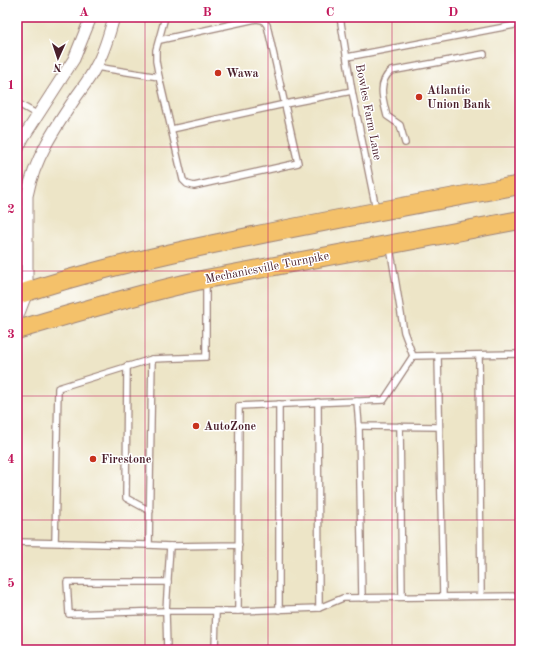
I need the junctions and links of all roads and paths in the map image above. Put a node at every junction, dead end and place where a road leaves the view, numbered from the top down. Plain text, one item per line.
1 (92, 17) edge
2 (114, 17) edge
3 (165, 17) edge
4 (340, 17) edge
5 (520, 24) edge
6 (160, 40) junction
7 (484, 54) dead end
8 (347, 57) junction
9 (96, 67) junction
10 (159, 76) junction
11 (352, 91) junction
12 (17, 103) edge
13 (285, 104) junction
14 (38, 116) junction
15 (172, 129) junction
16 (405, 143) dead end
17 (17, 150) edge
18 (520, 184) edge
19 (376, 211) junction
20 (520, 220) edge
21 (389, 244) junction
22 (206, 279) junction
23 (22, 293) edge
24 (17, 318) edge
25 (17, 330) edge
26 (520, 354) edge
27 (479, 355) junction
28 (413, 356) junction
29 (438, 356) junction
30 (152, 359) junction
31 (127, 366) junction
32 (357, 401) junction
33 (318, 402) junction
34 (279, 404) junction
35 (359, 426) junction
36 (400, 426) junction
37 (439, 426) junction
38 (150, 511) junction
39 (17, 542) edge
40 (55, 543) junction
41 (149, 545) junction
42 (238, 545) junction
43 (170, 546) junction
44 (168, 582) junction
45 (442, 596) junction
46 (481, 596) junction
47 (520, 596) edge
48 (402, 597) junction
49 (362, 598) junction
50 (319, 608) junction
51 (279, 610) junction
52 (166, 611) junction
53 (216, 612) junction
54 (238, 612) junction
55 (167, 650) edge
56 (215, 650) edge

1 - 14 street
2 - 9 street
3 - 6 lane
4 - 8 lane, Bowles Farm Lane
5 - 8 lane
6 - 10 lane
6 - 13 lane
7 - 16 lane
8 - 11 lane, Bowles Farm Lane
9 - 10 lane
9 - 23 street
10 - 15 lane
11 - 13 lane
11 - 19 lane, Bowles Farm Lane
12 - 14 lane
13 - 15 lane
13 - 15 lane
14 - 17 street
18 - 19 highway
19 - 23 highway
20 - 21 highway, Mechanicsville Turnpike
21 - 22 highway, Mechanicsville Turnpike
21 - 28 lane
22 - 25 highway, Mechanicsville Turnpike
22 - 30 lane
23 - 24 street
26 - 27 lane
27 - 29 lane
27 - 46 lane
28 - 29 lane
28 - 32 lane
29 - 37 lane
30 - 31 lane
30 - 38 lane
31 - 38 lane
31 - 40 lane
32 - 33 lane
32 - 35 lane
33 - 34 lane
33 - 50 lane
34 - 42 lane
34 - 51 lane
35 - 36 lane
35 - 49 lane
36 - 37 lane
36 - 48 lane
37 - 45 lane
38 - 41 lane
39 - 40 lane
40 - 41 lane
41 - 43 lane
42 - 43 lane
42 - 54 lane
43 - 44 lane
44 - 52 lane
44 - 52 lane
45 - 46 lane
45 - 48 lane
46 - 47 lane
48 - 49 lane
49 - 50 lane
50 - 51 lane
51 - 54 lane
52 - 53 lane
52 - 55 lane
53 - 54 lane
53 - 56 lane

